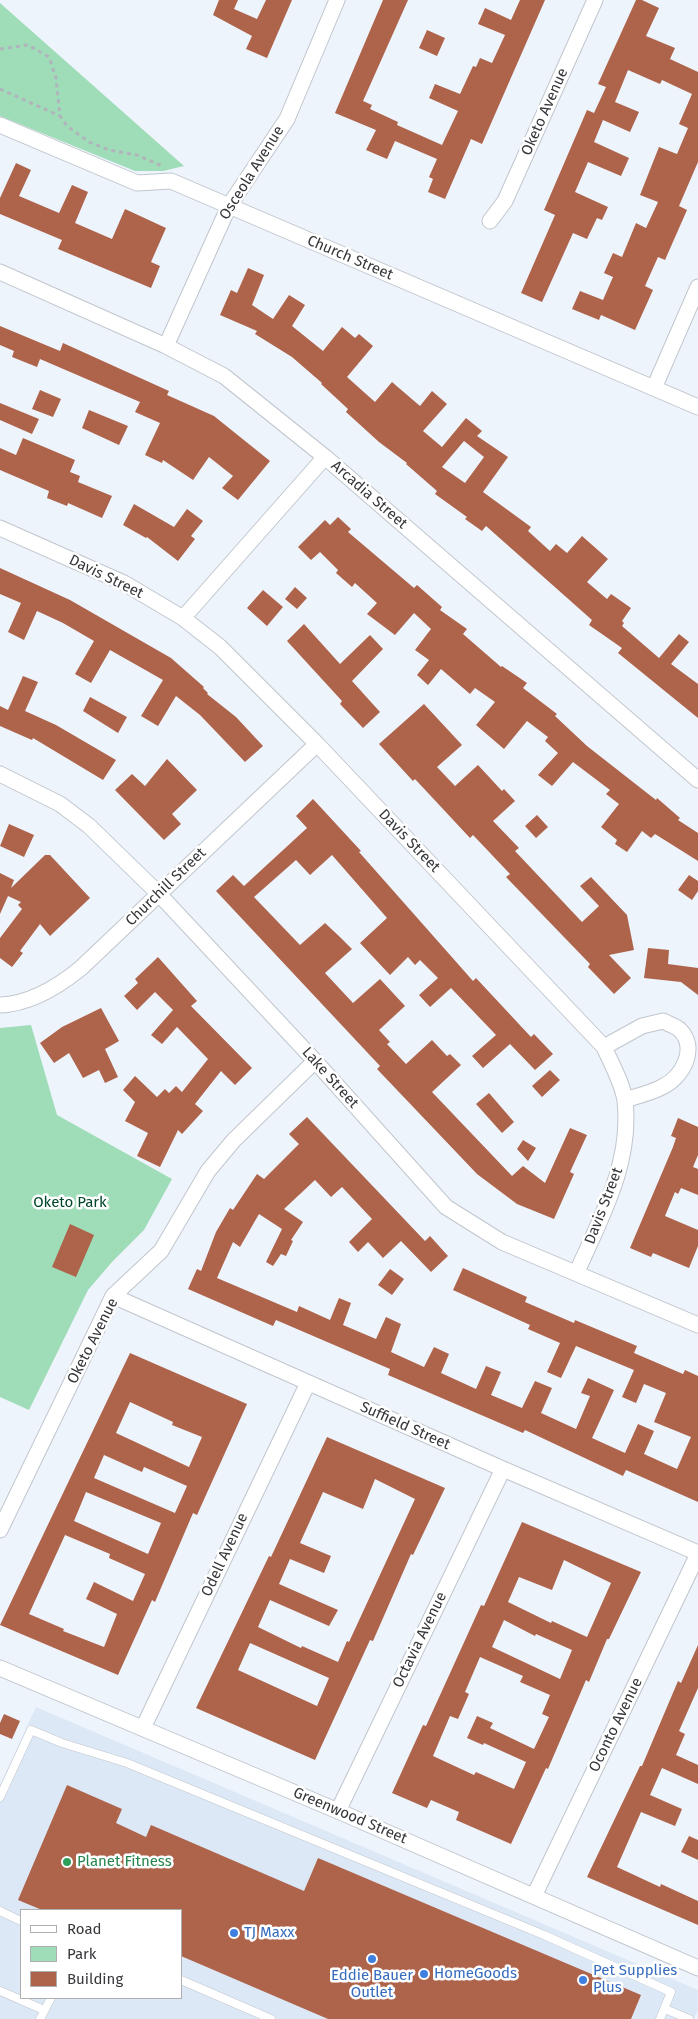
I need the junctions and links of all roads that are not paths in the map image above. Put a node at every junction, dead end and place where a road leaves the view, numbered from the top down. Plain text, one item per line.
1 (337, 0) edge
2 (595, 0) edge
3 (0, 125) edge
4 (229, 206) junction
5 (490, 221) dead end
6 (0, 272) edge
7 (698, 287) edge
8 (166, 346) junction
9 (654, 388) junction
10 (698, 407) edge
11 (325, 457) junction
12 (0, 528) edge
13 (183, 618) junction
14 (317, 744) junction
15 (0, 774) edge
16 (698, 780) edge
17 (158, 893) junction
18 (0, 1004) edge
19 (604, 1047) junction
20 (315, 1061) junction
21 (625, 1100) junction
22 (577, 1272) junction
23 (113, 1296) junction
24 (698, 1325) edge
25 (308, 1383) junction
26 (503, 1470) junction
27 (0, 1530) edge
28 (698, 1553) edge
29 (0, 1668) edge
30 (143, 1728) junction
31 (0, 1797) edge
32 (338, 1811) junction
33 (534, 1896) junction
34 (0, 1911) edge
35 (20, 1921) edge
36 (698, 1968) edge
37 (182, 1980) edge
38 (0, 1991) edge
39 (50, 1999) edge
40 (665, 2009) junction
41 (44, 2010) junction
42 (40, 2019) edge
43 (271, 2019) edge
44 (660, 2019) edge
45 (689, 2019) edge

1 - 4 street, Osceola Avenue
2 - 5 street, Oketo Avenue
3 - 4 street, Church Street
4 - 8 street, Osceola Avenue
4 - 9 street, Church Street
6 - 8 street, Arcadia Street
7 - 9 street
8 - 11 street, Arcadia Street
9 - 10 street, Church Street
11 - 13 street
11 - 16 street, Arcadia Street
12 - 13 street, Davis Street
13 - 14 street, Davis Street
14 - 17 street, Churchill Street
14 - 19 street, Davis Street
15 - 17 street, Lake Street
17 - 18 street, Churchill Street
17 - 20 street, Lake Street
19 - 21 street, Davis Street
19 - 21 street
20 - 22 street, Lake Street
20 - 23 street, Oketo Avenue
21 - 22 street, Davis Street
22 - 24 street, Lake Street
23 - 25 street, Suffield Street
23 - 27 street, Oketo Avenue
25 - 26 street, Suffield Street
25 - 30 street, Odell Avenue
26 - 28 street, Suffield Street
26 - 32 street, Octavia Avenue
28 - 33 street, Oconto Avenue
29 - 30 street, Greenwood Street
30 - 32 street, Greenwood Street
31 - 40 lane
32 - 33 street, Greenwood Street
33 - 36 street, Greenwood Street
34 - 35 lane
37 - 43 lane
38 - 41 lane
39 - 41 lane
40 - 44 lane
40 - 45 lane
41 - 42 lane

